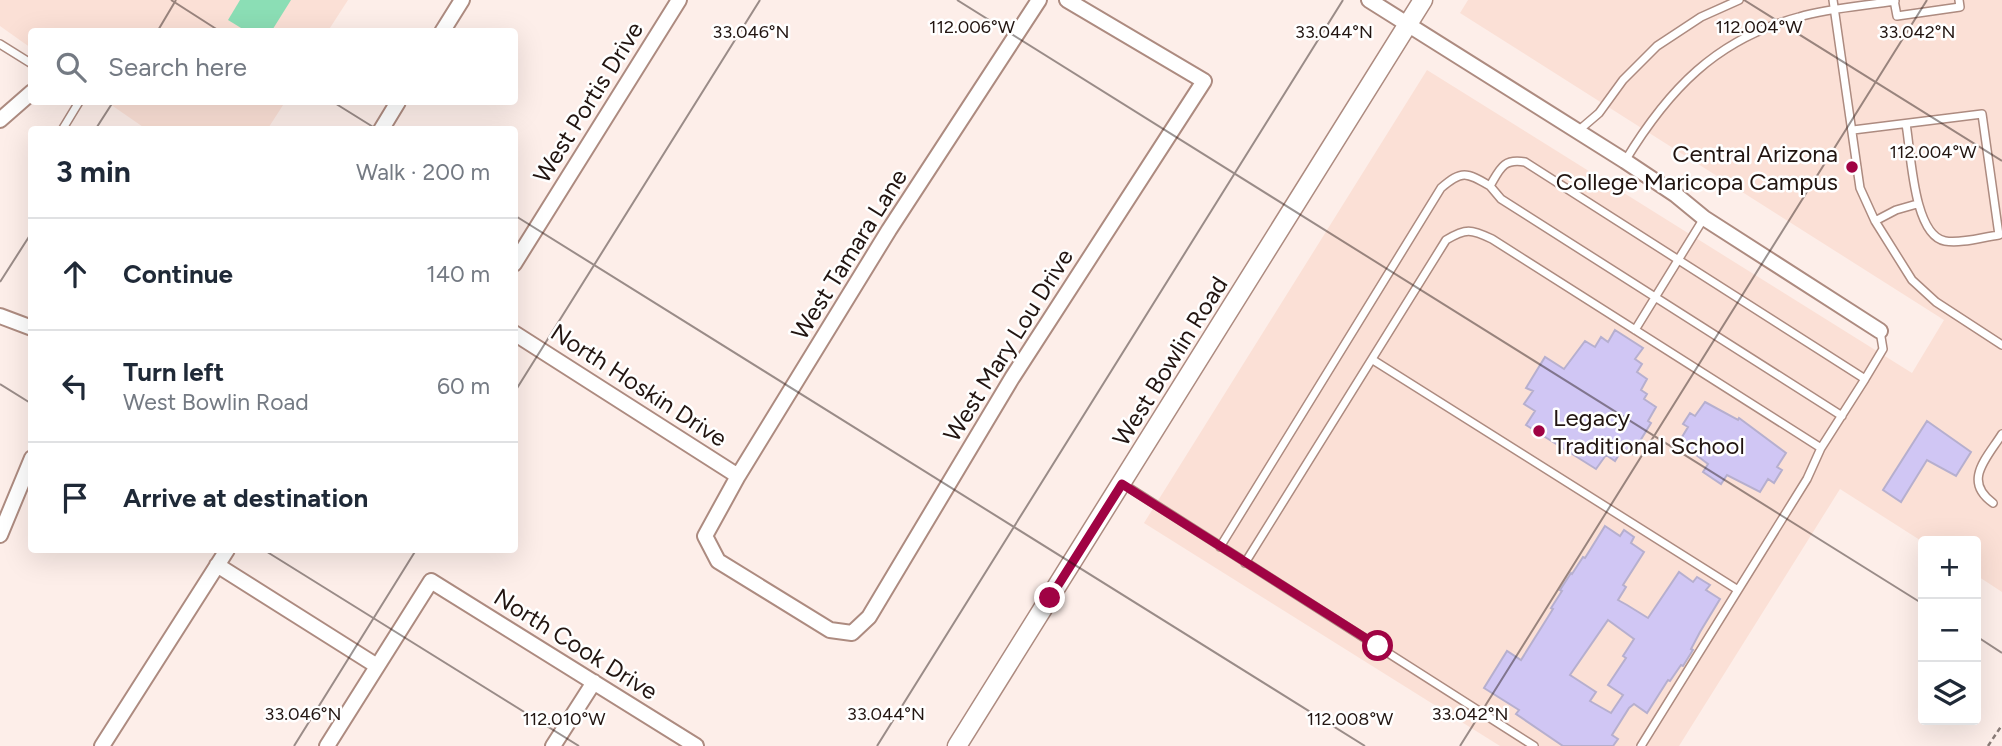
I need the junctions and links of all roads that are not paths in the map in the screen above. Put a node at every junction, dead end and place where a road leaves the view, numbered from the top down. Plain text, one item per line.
1 (462, 0) edge
2 (679, 0) edge
3 (1039, 0) edge
4 (1067, 0) edge
5 (1369, 0) edge
6 (1423, 0) edge
7 (1739, 0) edge
8 (1833, 0) edge
9 (1959, 0) edge
10 (1895, 1) edge
11 (1835, 11) junction
12 (1408, 23) junction
13 (444, 28) edge
14 (0, 44) edge
15 (28, 62) edge
16 (28, 97) edge
17 (77, 105) edge
18 (396, 105) edge
19 (0, 120) edge
20 (1906, 124) junction
21 (64, 126) edge
22 (383, 126) edge
23 (1853, 130) junction
24 (1578, 131) junction
25 (1625, 160) junction
26 (1489, 186) junction
27 (1917, 204) junction
28 (1704, 218) junction
29 (1875, 221) junction
30 (518, 258) edge
31 (1678, 260) junction
32 (1656, 297) junction
33 (0, 316) edge
34 (28, 326) edge
35 (1635, 330) junction
36 (1880, 331) joint
37 (518, 336) edge
38 (2002, 345) edge
39 (1373, 360) junction
40 (1865, 379) junction
41 (1842, 416) junction
42 (2002, 434) edge
43 (1821, 448) junction
44 (28, 468) edge
45 (738, 476) junction
46 (1122, 484) junction
47 (1993, 503) dead end
48 (0, 535) edge
49 (705, 537) joint
50 (1220, 547) junction
51 (225, 553) edge
52 (1245, 563) junction
53 (217, 565) junction
54 (1738, 590) junction
55 (377, 666) junction
56 (593, 682) junction
57 (102, 746) edge
58 (327, 746) edge
59 (553, 746) edge
60 (696, 746) edge
61 (957, 746) edge
62 (1534, 746) edge
63 (1640, 746) edge

1 - 13 street
2 - 30 street, West Portis Drive
3 - 45 street, West Tamara Lane
4 - 49 street, West Mary Lou Drive
5 - 12 street
6 - 12 street, West Bowlin Road
7 - 24 lane
8 - 11 lane
9 - 10 lane
10 - 11 lane
11 - 23 lane
11 - 25 lane
12 - 24 street
12 - 46 street, West Bowlin Road
14 - 15 lane
16 - 19 street
17 - 21 lane
18 - 22 street
20 - 23 lane
20 - 27 lane
20 - 27 lane
23 - 29 lane
24 - 25 street
25 - 28 street
26 - 31 lane
26 - 32 lane
26 - 50 lane
27 - 29 lane
28 - 31 lane
28 - 36 street
29 - 38 lane
31 - 32 lane
31 - 40 lane
32 - 35 lane
32 - 41 lane
33 - 34 street
35 - 39 lane
35 - 43 lane
36 - 40 lane
37 - 45 street, North Hoskin Drive
39 - 52 lane
39 - 54 lane
40 - 41 lane
41 - 43 lane
42 - 47 lane
43 - 54 lane
44 - 48 street
45 - 49 street, West Tamara Lane
46 - 50 lane
46 - 61 street, West Bowlin Road
50 - 52 lane
51 - 53 street
52 - 62 lane
53 - 55 street
53 - 57 street
54 - 63 lane
55 - 56 street, North Cook Drive
55 - 58 street
56 - 59 street
56 - 60 street, North Cook Drive

